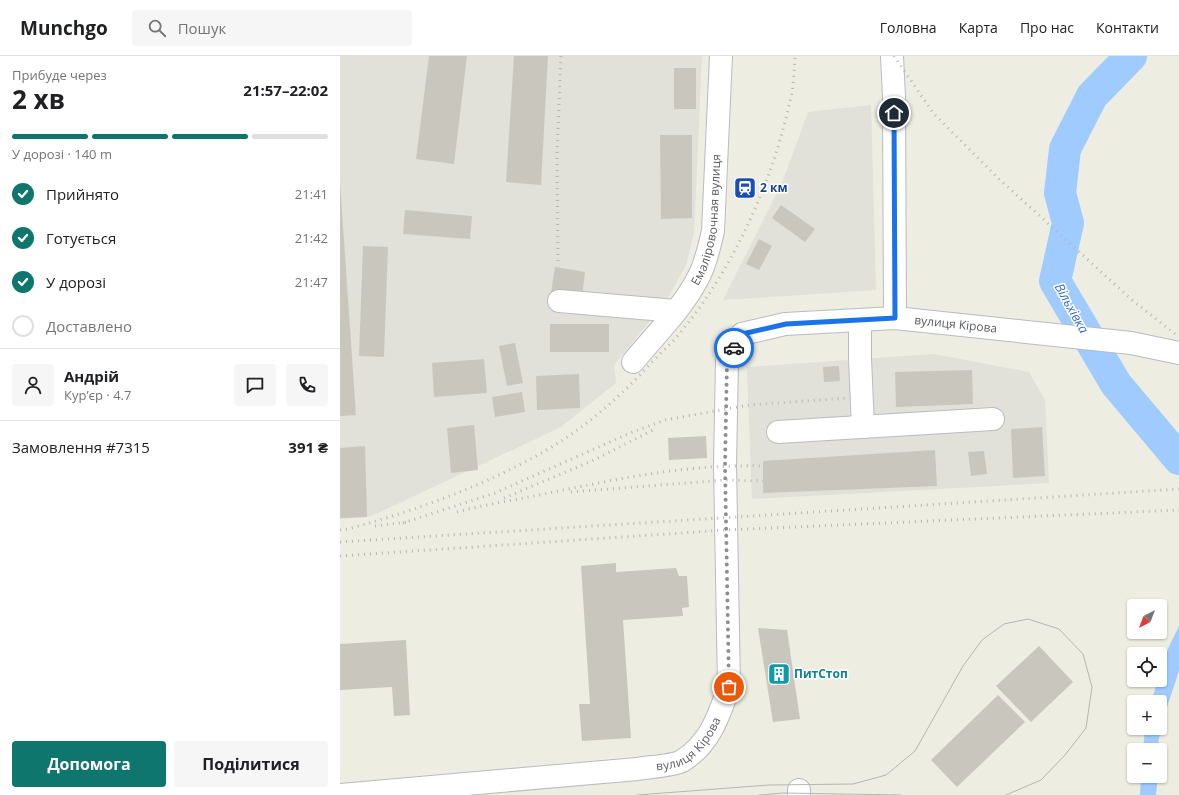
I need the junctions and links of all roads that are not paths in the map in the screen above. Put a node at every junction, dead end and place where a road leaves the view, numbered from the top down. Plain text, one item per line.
1 (722, 56) edge
2 (892, 56) edge
3 (559, 301) dead end
4 (676, 311) junction
5 (895, 318) junction
6 (860, 320) junction
7 (1179, 353) edge
8 (633, 362) dead end
9 (993, 419) dead end
10 (864, 427) junction
11 (778, 432) dead end
12 (438, 791) edge
13 (341, 795) edge

1 - 4 street, Емаліровочная вулиця
2 - 5 street
3 - 4 street
4 - 8 street, Емаліровочная вулиця
5 - 6 street, вулиця Кірова
5 - 7 street, вулиця Кірова
6 - 10 street
6 - 12 street, вулиця Кірова
9 - 10 street
10 - 11 street
12 - 13 street, вулиця Кірова

